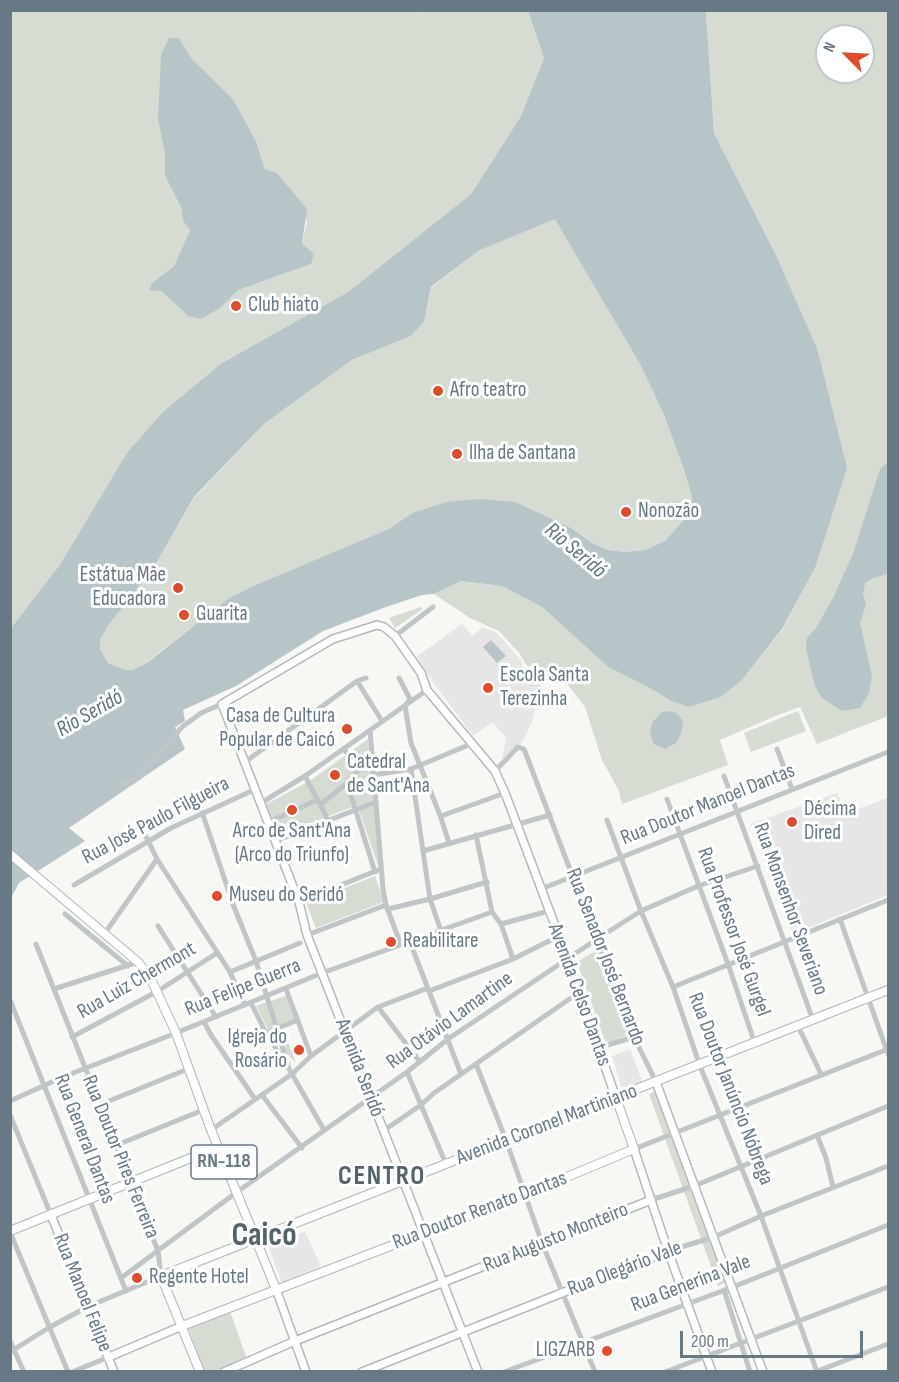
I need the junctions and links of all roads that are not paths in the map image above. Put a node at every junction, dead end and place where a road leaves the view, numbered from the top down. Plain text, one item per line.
1 (434, 607) dead end
2 (395, 636) junction
3 (366, 678) dead end
4 (399, 678) dead end
5 (357, 681) junction
6 (427, 690) junction
7 (222, 704) junction
8 (405, 706) junction
9 (382, 721) junction
10 (370, 730) junction
11 (471, 744) junction
12 (343, 749) junction
13 (777, 749) dead end
14 (888, 752) edge
15 (372, 755) junction
16 (247, 761) junction
17 (420, 765) junction
18 (362, 767) junction
19 (411, 769) junction
20 (495, 771) junction
21 (373, 775) junction
22 (305, 776) junction
23 (724, 776) dead end
24 (347, 783) junction
25 (117, 784) dead end
26 (256, 789) junction
27 (792, 789) junction
28 (505, 793) junction
29 (667, 799) dead end
30 (319, 802) junction
31 (376, 802) junction
32 (261, 803) junction
33 (356, 810) junction
34 (738, 811) junction
35 (202, 812) junction
36 (550, 815) junction
37 (441, 816) junction
38 (328, 820) junction
39 (607, 820) dead end
40 (269, 822) junction
41 (517, 823) junction
42 (140, 824) dead end
43 (680, 834) junction
44 (476, 835) junction
45 (149, 841) junction
46 (276, 841) junction
47 (449, 843) junction
48 (423, 851) junction
49 (10, 854) edge
50 (620, 857) junction
51 (157, 859) junction
52 (758, 866) junction
53 (382, 869) junction
54 (375, 872) junction
55 (573, 876) junction
56 (487, 882) junction
57 (74, 885) dead end
58 (698, 886) junction
59 (541, 889) junction
60 (430, 899) junction
61 (888, 900) edge
62 (299, 902) junction
63 (387, 907) junction
64 (549, 911) junction
65 (641, 911) junction
66 (492, 912) junction
67 (65, 914) dead end
68 (840, 919) junction
69 (501, 924) junction
70 (158, 926) dead end
71 (441, 931) junction
72 (105, 933) junction
73 (307, 935) junction
74 (559, 936) junction
75 (597, 939) junction
76 (785, 941) junction
77 (410, 942) junction
78 (300, 943) dead end
79 (36, 944) dead end
80 (401, 945) junction
81 (217, 953) junction
82 (513, 959) junction
83 (567, 959) junction
84 (256, 961) junction
85 (138, 962) junction
86 (728, 964) junction
87 (128, 966) junction
88 (189, 972) junction
89 (230, 972) junction
90 (322, 973) junction
91 (673, 987) junction
92 (54, 989) junction
93 (286, 989) junction
94 (429, 990) junction
95 (888, 990) edge
96 (158, 991) junction
97 (578, 993) junction
98 (267, 996) junction
99 (868, 998) junction
100 (10, 1000) edge
101 (248, 1004) junction
102 (378, 1007) junction
103 (216, 1017) junction
104 (298, 1020) junction
105 (813, 1020) junction
106 (204, 1022) junction
107 (798, 1026) junction
108 (276, 1029) junction
109 (345, 1032) junction
110 (176, 1034) junction
111 (266, 1034) junction
112 (72, 1037) junction
113 (634, 1037) junction
114 (448, 1039) junction
115 (754, 1044) junction
116 (598, 1048) junction
117 (888, 1051) edge
118 (311, 1056) junction
119 (420, 1062) junction
120 (476, 1064) junction
121 (700, 1066) junction
122 (84, 1069) junction
123 (188, 1069) junction
124 (291, 1071) junction
125 (407, 1072) junction
126 (461, 1074) junction
127 (821, 1074) junction
128 (656, 1082) junction
129 (45, 1084) junction
130 (262, 1095) junction
131 (372, 1097) junction
132 (616, 1098) junction
133 (255, 1099) junction
134 (10, 1101) edge
135 (99, 1105) junction
136 (421, 1105) junction
137 (888, 1106) edge
138 (203, 1110) junction
139 (721, 1115) junction
140 (10, 1116) edge
141 (324, 1130) junction
142 (211, 1131) junction
143 (383, 1131) junction
144 (674, 1133) junction
145 (817, 1135) junction
146 (506, 1140) junction
147 (117, 1145) junction
148 (218, 1148) junction
149 (302, 1148) junction
150 (634, 1149) junction
151 (446, 1164) junction
152 (888, 1166) edge
153 (741, 1167) junction
154 (403, 1181) junction
155 (131, 1183) junction
156 (694, 1186) junction
157 (832, 1187) junction
158 (237, 1192) junction
159 (526, 1194) junction
160 (90, 1199) junction
161 (651, 1200) junction
162 (51, 1215) junction
163 (761, 1216) junction
164 (888, 1225) edge
165 (10, 1231) edge
166 (423, 1234) junction
167 (714, 1237) junction
168 (255, 1239) junction
169 (542, 1243) junction
170 (158, 1251) junction
171 (668, 1251) junction
172 (779, 1268) junction
173 (161, 1276) junction
174 (121, 1278) junction
175 (443, 1283) junction
176 (733, 1287) junction
177 (888, 1287) edge
178 (276, 1289) junction
179 (724, 1290) junction
180 (126, 1291) junction
181 (562, 1294) junction
182 (688, 1304) junction
183 (87, 1307) junction
184 (742, 1314) junction
185 (733, 1318) junction
186 (800, 1320) junction
187 (182, 1326) junction
188 (50, 1327) junction
189 (463, 1333) junction
190 (751, 1340) junction
191 (10, 1341) edge
192 (294, 1341) junction
193 (584, 1342) junction
194 (741, 1344) junction
195 (888, 1344) edge
196 (12, 1351) edge
197 (706, 1356) junction
198 (108, 1357) junction
199 (761, 1368) edge
200 (749, 1370) edge
201 (24, 1371) edge
202 (70, 1371) edge
203 (114, 1371) edge
204 (200, 1371) edge
205 (224, 1371) edge
206 (306, 1371) edge
207 (362, 1371) edge
208 (478, 1371) edge
209 (504, 1371) edge
210 (595, 1371) edge
211 (665, 1371) edge
212 (712, 1371) edge
213 (816, 1371) edge

1 - 2 street
2 - 6 main road, Avenida Celso Dantas
2 - 7 main road
3 - 5 street
4 - 8 street
5 - 9 street
5 - 16 street
6 - 8 street
6 - 11 main road, Avenida Celso Dantas
7 - 16 main road, Avenida Seridó
7 - 25 street
8 - 9 street
8 - 17 street
9 - 10 street
10 - 12 street
10 - 15 street
11 - 17 street
11 - 20 main road, Avenida Celso Dantas
12 - 18 street
12 - 22 street
13 - 27 street
14 - 27 street, Rua Doutor Manoel Dantas
15 - 18 street
15 - 21 street
16 - 26 main road, Avenida Seridó
17 - 19 street
17 - 37 street
18 - 24 street
19 - 21 street
19 - 48 street
20 - 28 main road, Avenida Celso Dantas
20 - 36 street, Rua Senador José Bernardo
21 - 31 street
22 - 30 street
22 - 32 street
23 - 34 street, Rua Monsenhor Severiano
24 - 30 street
24 - 33 street
26 - 32 main road, Avenida Seridó
26 - 35 street, Rua José Paulo Filgueira
27 - 34 street, Rua Doutor Manoel Dantas
28 - 37 street
28 - 41 main road, Avenida Celso Dantas
29 - 43 street, Rua Professor José Gurgel
30 - 38 street
30 - 40 street
31 - 33 street
31 - 53 street
32 - 40 main road, Avenida Seridó
33 - 38 street
33 - 54 street
34 - 43 street, Rua Doutor Manoel Dantas
34 - 52 street, Rua Monsenhor Severiano
35 - 45 street, Rua José Paulo Filgueira
35 - 84 street
36 - 41 street
36 - 55 street, Rua Senador José Bernardo
37 - 47 street
38 - 46 street
39 - 50 street, Rua Doutor Janúncio Nóbrega
40 - 46 main road, Avenida Seridó
41 - 44 street
41 - 59 main road, Avenida Celso Dantas
42 - 45 street
43 - 50 street, Rua Doutor Manoel Dantas
43 - 58 street, Rua Professor José Gurgel
44 - 47 street
44 - 56 street
45 - 51 street
45 - 57 street, Rua José Paulo Filgueira
46 - 62 main road, Avenida Seridó
47 - 48 street
48 - 60 street
49 - 72 main road, RN-118
50 - 55 street, Rua Doutor Manoel Dantas
50 - 65 street, Rua Doutor Janúncio Nóbrega
51 - 72 street
51 - 81 street
52 - 58 street, Rua Otávio Lamartine
52 - 76 street, Rua Monsenhor Severiano
53 - 54 street
53 - 63 street
54 - 62 street
55 - 59 street, Rua Doutor Manoel Dantas
55 - 75 street, Rua Senador José Bernardo
56 - 60 street
56 - 66 street
58 - 65 street, Rua Otávio Lamartine
58 - 86 street, Rua Professor José Gurgel
59 - 64 main road, Avenida Celso Dantas
60 - 63 street
60 - 71 street
61 - 68 street
62 - 73 main road, Avenida Seridó
63 - 73 street
63 - 80 street
64 - 69 street
64 - 74 main road, Avenida Celso Dantas
65 - 75 street, Rua Otávio Lamartine
65 - 91 street, Rua Doutor Janúncio Nóbrega
66 - 69 street
66 - 71 street, Rua Felipe Guerra
67 - 87 street
68 - 76 street
68 - 99 street
69 - 82 street
70 - 88 street
71 - 77 street, Rua Felipe Guerra
72 - 85 main road, RN-118
73 - 90 main road, Avenida Seridó
74 - 82 street
74 - 83 main road, Avenida Celso Dantas
75 - 83 street, Rua Otávio Lamartine
75 - 113 street, Rua Senador José Bernardo
76 - 86 street
76 - 105 street, Rua Monsenhor Severiano
77 - 80 street, Rua Felipe Guerra
77 - 94 street
78 - 84 street
79 - 92 street, Rua Doutor Pires Ferreira
80 - 90 street, Rua Felipe Guerra
81 - 88 street, Rua Luiz Chermont
81 - 89 street
82 - 94 street
83 - 97 main road, Avenida Celso Dantas
83 - 114 street, Rua Otávio Lamartine
84 - 89 street
84 - 98 street
85 - 87 street
85 - 96 main road, RN-118
86 - 91 street
86 - 115 street, Rua Professor José Gurgel
87 - 92 street
88 - 96 street, Rua Luiz Chermont
88 - 103 street
89 - 101 street
90 - 93 street, Rua Felipe Guerra
90 - 109 main road, Avenida Seridó
91 - 121 street, Rua Doutor Janúncio Nóbrega
92 - 112 street, Rua Doutor Pires Ferreira
93 - 98 street, Rua Felipe Guerra
93 - 104 street
94 - 102 street
94 - 114 street
95 - 99 main road, Avenida Coronel Martiniano
96 - 110 main road, RN-118
96 - 112 street, Rua Luiz Chermont
97 - 116 main road, Avenida Celso Dantas
97 - 120 street
98 - 101 street, Rua Felipe Guerra
98 - 108 street
99 - 105 main road, Avenida Coronel Martiniano
99 - 117 street
100 - 129 street, Rua General Dantas
101 - 103 street, Rua Felipe Guerra
101 - 111 street
102 - 109 street
102 - 119 street
103 - 106 street, Rua Felipe Guerra
104 - 108 street
104 - 118 street
105 - 107 main road, Avenida Coronel Martiniano
106 - 110 street, Rua Felipe Guerra
106 - 133 street
107 - 115 main road, Avenida Coronel Martiniano
107 - 127 street
108 - 111 street
108 - 124 street
109 - 118 street
109 - 131 main road, Avenida Seridó
110 - 122 street, Rua Felipe Guerra
110 - 123 main road, RN-118
111 - 124 street
112 - 122 street, Rua Doutor Pires Ferreira
113 - 116 street
113 - 128 street, Rua Senador José Bernardo
114 - 119 street, Rua Otávio Lamartine
114 - 126 street
115 - 121 main road, Avenida Coronel Martiniano
116 - 132 main road, Avenida Celso Dantas
117 - 127 street, Rua Doutor Renato Dantas
118 - 124 street
119 - 125 street, Rua Otávio Lamartine
120 - 126 street
120 - 146 street
121 - 128 main road, Avenida Coronel Martiniano
121 - 139 street, Rua Doutor Janúncio Nóbrega
122 - 129 street, Rua Felipe Guerra
122 - 135 street, Rua Doutor Pires Ferreira
123 - 135 street
123 - 138 main road, RN-118
124 - 130 street
124 - 141 street
125 - 131 street, Rua Otávio Lamartine
125 - 136 street
126 - 136 street
127 - 139 street, Rua Doutor Renato Dantas
128 - 132 main road, Avenida Coronel Martiniano
128 - 144 main road, Rua Senador José Bernardo
129 - 134 street, Rua Felipe Guerra
129 - 160 street, Rua General Dantas
130 - 133 street
130 - 149 street
131 - 141 street, Rua Otávio Lamartine
131 - 143 main road, Avenida Seridó
132 - 146 main road, Avenida Coronel Martiniano
132 - 150 main road, Avenida Celso Dantas
133 - 142 street
135 - 147 street, Rua Doutor Pires Ferreira
136 - 143 street
136 - 151 street
137 - 145 street, Rua Augusto Monteiro
138 - 142 main road, RN-118
138 - 147 street
139 - 144 street, Rua Doutor Renato Dantas
139 - 153 street, Rua Doutor Janúncio Nóbrega
140 - 162 street
141 - 149 street, Rua Otávio Lamartine
142 - 148 main road, RN-118
143 - 154 main road, Avenida Seridó
144 - 150 street, Rua Doutor Renato Dantas
144 - 156 main road, Rua Senador José Bernardo
145 - 153 street, Rua Augusto Monteiro
145 - 157 street
146 - 151 main road, Avenida Coronel Martiniano
146 - 159 street
147 - 155 street, Rua Doutor Pires Ferreira
148 - 155 main road, RN-118
148 - 158 main road, RN-118
149 - 158 street, Rua Otávio Lamartine
150 - 159 main road, Rua Doutor Renato Dantas
150 - 161 main road, Avenida Celso Dantas
151 - 154 main road, Avenida Coronel Martiniano
152 - 157 street, Rua Olegário Vale
153 - 156 street, Rua Augusto Monteiro
153 - 163 street, Rua Doutor Janúncio Nóbrega
154 - 166 main road, Avenida Seridó
154 - 168 main road, Avenida Coronel Martiniano
155 - 160 main road, RN-118
155 - 170 street, Rua Doutor Pires Ferreira
156 - 161 street, Rua Augusto Monteiro
156 - 167 main road, Rua Senador José Bernardo
157 - 163 street, Rua Olegário Vale
158 - 168 main road, RN-118
158 - 170 street, Rua Otávio Lamartine
159 - 166 main road, Rua Doutor Renato Dantas
159 - 169 street
160 - 162 main road, RN-118
160 - 174 street, Rua General Dantas
161 - 169 main road, Rua Augusto Monteiro
161 - 171 main road, Avenida Celso Dantas
162 - 165 main road, RN-118
162 - 183 main road, Rua Manoel Felipe
163 - 167 street, Rua Olegário Vale
163 - 172 street, Rua Doutor Janúncio Nóbrega
164 - 172 street, Rua Generina Vale
165 - 188 street
166 - 175 main road, Avenida Seridó
166 - 178 main road, Rua Doutor Renato Dantas
167 - 171 street, Rua Olegário Vale
167 - 176 main road, Rua Senador José Bernardo
168 - 173 main road, Avenida Coronel Martiniano
168 - 178 main road, RN-118
169 - 175 main road, Rua Augusto Monteiro
169 - 181 street
170 - 173 street, Rua Doutor Pires Ferreira
170 - 174 street, Rua Otávio Lamartine
171 - 181 main road, Rua Olegário Vale
171 - 182 main road, Avenida Celso Dantas
172 - 176 street, Rua Generina Vale
172 - 186 street, Rua Doutor Janúncio Nóbrega
173 - 180 street, Avenida Coronel Martiniano
173 - 187 main road, Rua Doutor Pires Ferreira
174 - 180 street, Rua General Dantas
175 - 189 main road, Avenida Seridó
175 - 192 main road, Rua Augusto Monteiro
176 - 179 street, Rua Generina Vale
176 - 184 main road, Rua Senador José Bernardo
177 - 186 street
178 - 187 main road, Rua Doutor Renato Dantas
178 - 192 main road
179 - 182 street, Rua Generina Vale
179 - 185 street
180 - 183 street, Avenida Coronel Martiniano
181 - 189 main road, Rua Olegário Vale
181 - 193 street
182 - 193 street, Rua Generina Vale
182 - 197 main road, Avenida Celso Dantas
183 - 188 street, Avenida Coronel Martiniano
183 - 198 main road, Rua Manoel Felipe
184 - 185 street
184 - 190 main road, Rua Senador José Bernardo
185 - 194 street
186 - 190 street
186 - 213 street, Rua Doutor Janúncio Nóbrega
187 - 198 main road, Rua Doutor Renato Dantas
187 - 204 main road, Rua Doutor Pires Ferreira
188 - 196 street, Avenida Coronel Martiniano
188 - 202 street
189 - 207 main road, Rua Olegário Vale
189 - 208 main road, Avenida Seridó
190 - 194 street
190 - 199 main road, Rua Senador José Bernardo
191 - 196 street
192 - 205 main road, Rua Augusto Monteiro
192 - 206 main road
193 - 209 street, Rua Generina Vale
193 - 210 street
194 - 197 street
194 - 200 street
195 - 213 street
196 - 201 street
197 - 211 street
197 - 212 main road, Avenida Celso Dantas
198 - 202 street, Rua Doutor Renato Dantas
198 - 203 main road, Rua Manoel Felipe
199 - 200 street

